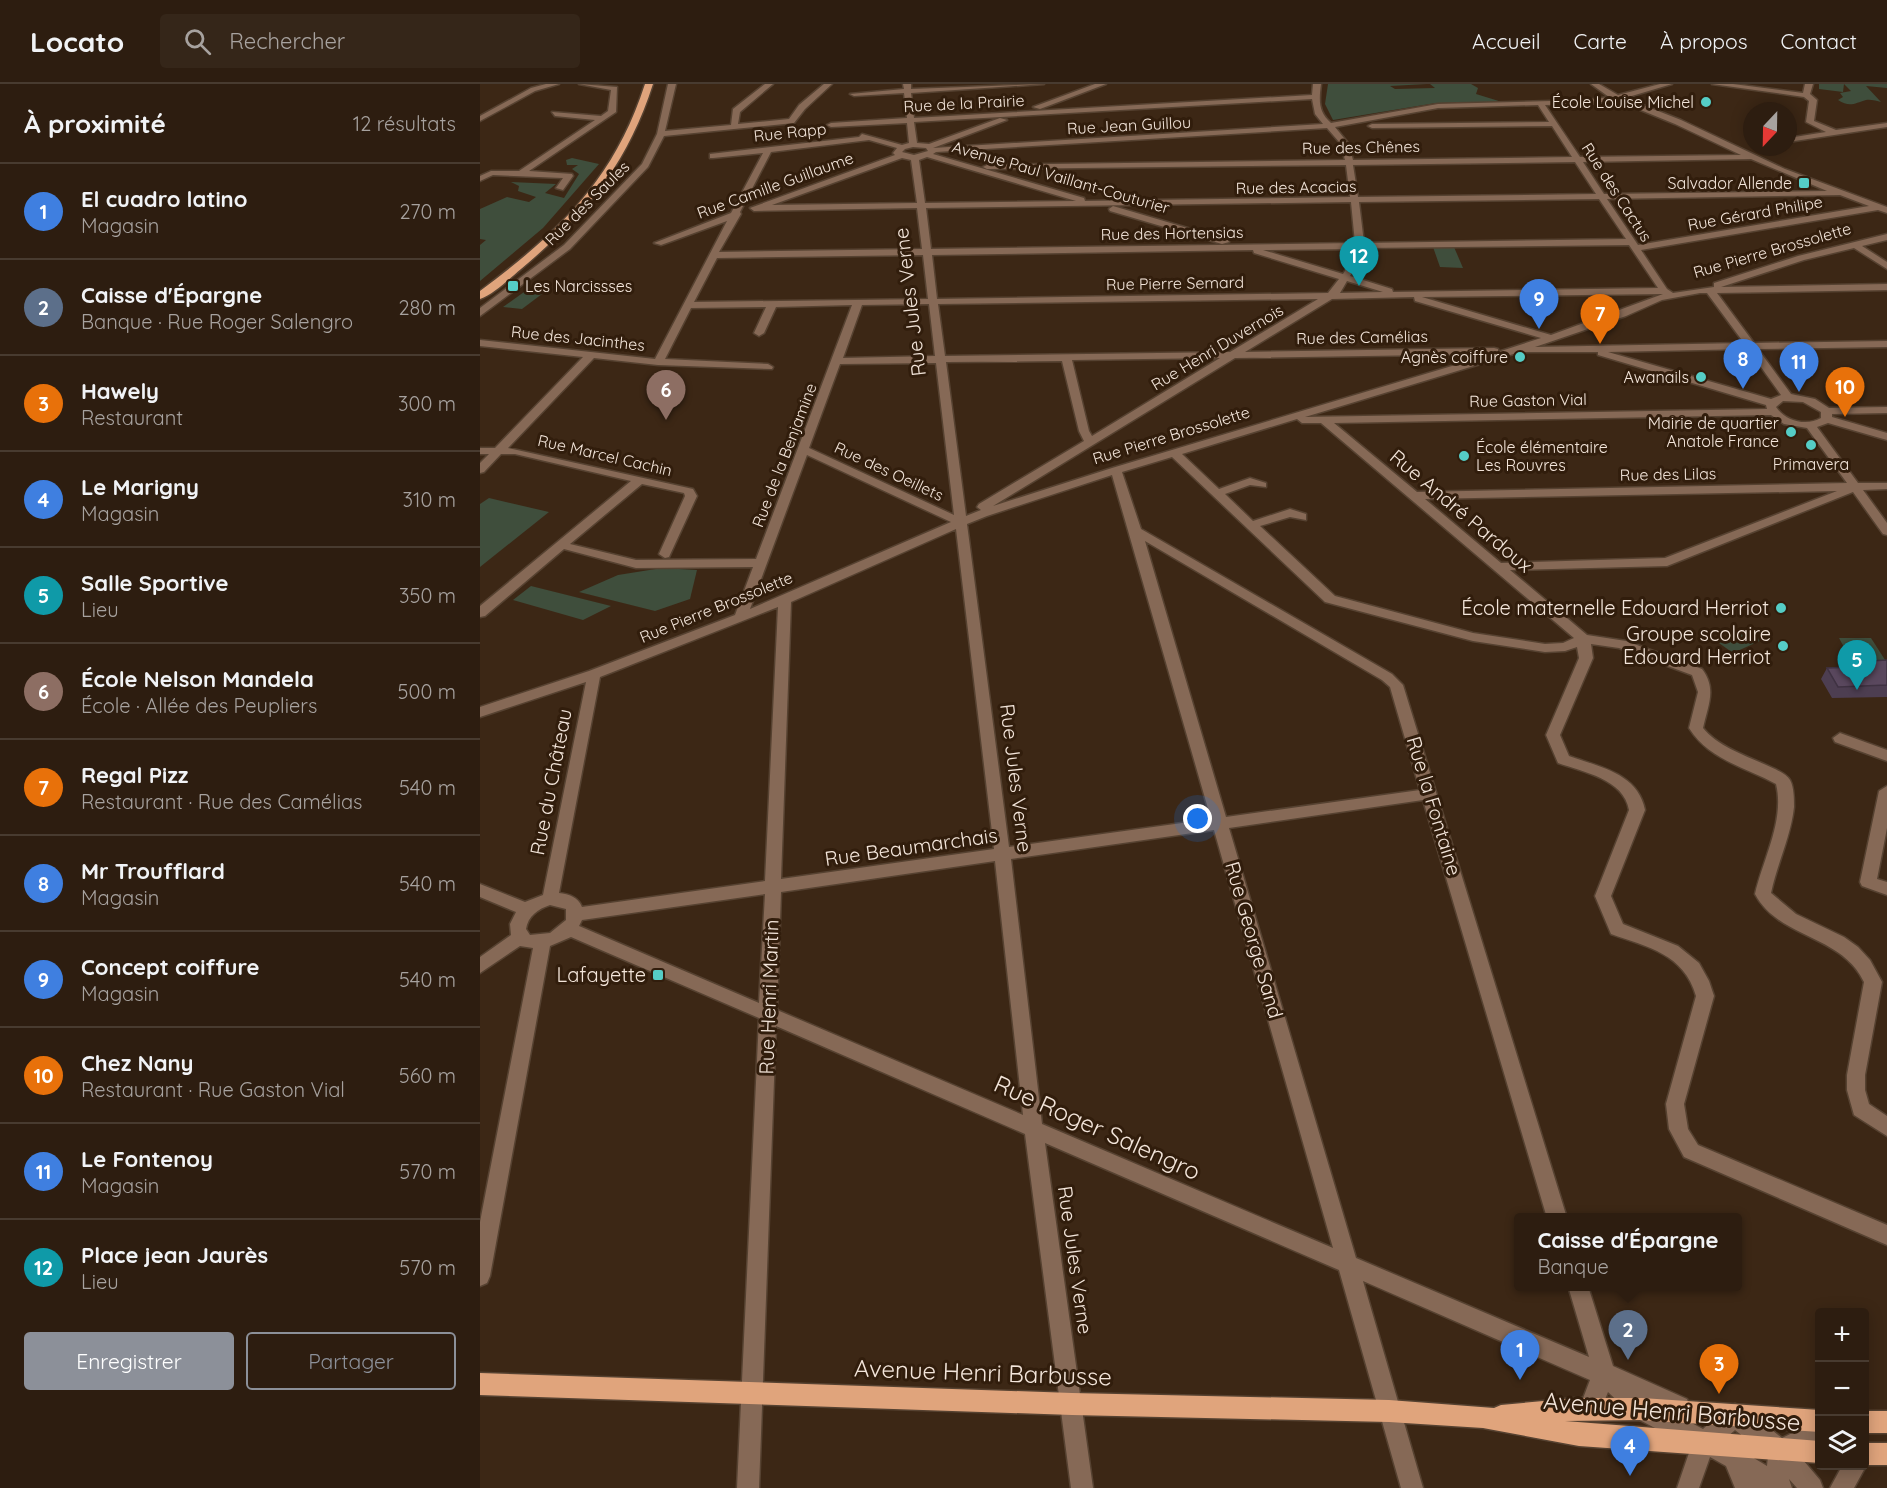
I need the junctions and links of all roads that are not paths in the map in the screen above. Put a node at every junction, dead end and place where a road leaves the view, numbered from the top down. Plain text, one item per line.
1 (555, 84) edge
2 (583, 84) edge
3 (639, 84) edge
4 (649, 84) edge
5 (672, 84) edge
6 (769, 84) edge
7 (828, 84) edge
8 (1040, 84) edge
9 (1102, 84) edge
10 (1317, 84) edge
11 (1595, 84) edge
12 (1668, 84) edge
13 (1716, 84) edge
14 (1809, 84) edge
15 (1658, 86) edge
16 (907, 88) edge
17 (854, 94) dead end
18 (1806, 95) junction
19 (1315, 97) junction
20 (1616, 97) junction
21 (1541, 104) junction
22 (480, 112) edge
23 (491, 112) junction
24 (555, 114) dead end
25 (1018, 114) junction
26 (601, 118) junction
27 (480, 119) edge
28 (911, 120) junction
29 (1346, 123) junction
30 (1555, 124) junction
31 (1887, 125) edge
32 (1327, 126) junction
33 (734, 127) junction
34 (1833, 132) junction
35 (661, 134) junction
36 (870, 138) junction
37 (1797, 138) edge
38 (913, 145) junction
39 (1743, 147) edge
40 (1735, 148) junction
41 (768, 150) junction
42 (929, 150) junction
43 (902, 152) junction
44 (713, 156) dead end
45 (1752, 157) junction
46 (915, 158) junction
47 (1577, 159) junction
48 (1348, 162) junction
49 (970, 167) junction
50 (521, 173) junction
51 (480, 179) edge
52 (560, 188) dead end
53 (1839, 193) junction
54 (1603, 198) junction
55 (1354, 201) junction
56 (1096, 205) junction
57 (921, 207) junction
58 (754, 208) junction
59 (1882, 209) edge
60 (734, 216) junction
61 (1887, 237) edge
62 (658, 243) dead end
63 (1854, 244) junction
64 (1360, 245) junction
65 (1634, 245) junction
66 (1243, 247) junction
67 (927, 251) junction
68 (712, 255) junction
69 (1887, 267) edge
70 (1345, 278) junction
71 (1887, 286) edge
72 (480, 288) edge
73 (1710, 290) junction
74 (1667, 293) junction
75 (1332, 295) junction
76 (1403, 295) junction
77 (480, 296) edge
78 (933, 302) junction
79 (858, 303) junction
80 (772, 304) junction
81 (686, 305) junction
82 (480, 313) edge
83 (759, 333) dead end
84 (1548, 338) junction
85 (480, 343) edge
86 (1887, 344) edge
87 (1751, 346) junction
88 (1455, 351) junction
89 (1513, 351) junction
90 (1593, 351) junction
91 (1231, 354) junction
92 (591, 355) junction
93 (1066, 357) junction
94 (1489, 358) junction
95 (940, 360) junction
96 (658, 362) junction
97 (837, 362) junction
98 (768, 367) dead end
99 (1788, 397) junction
100 (1772, 407) junction
101 (1887, 410) edge
102 (1827, 415) junction
103 (1319, 416) junction
104 (1284, 420) joint
105 (1810, 425) junction
106 (1887, 437) edge
107 (1090, 441) junction
108 (804, 450) junction
109 (480, 451) edge
110 (499, 451) junction
111 (1174, 453) junction
112 (480, 470) edge
113 (1116, 470) junction
114 (639, 480) junction
115 (1262, 484) dead end
116 (1887, 486) edge
117 (1855, 487) junction
118 (1009, 491) junction
119 (1218, 493) junction
120 (1829, 493) junction
121 (1413, 496) junction
122 (1022, 500) junction
123 (1302, 517) dead end
124 (960, 522) junction
125 (1252, 525) junction
126 (1136, 531) junction
127 (1887, 531) edge
128 (561, 545) junction
129 (664, 554) dead end
130 (760, 563) junction
131 (1497, 567) junction
132 (785, 600) junction
133 (480, 613) edge
134 (740, 618) junction
135 (1583, 639) junction
136 (594, 674) junction
137 (480, 712) edge
138 (1840, 738) dead end
139 (1887, 756) edge
140 (1887, 791) edge
141 (1430, 794) junction
142 (1221, 824) junction
143 (1003, 854) junction
144 (772, 888) junction
145 (1887, 889) edge
146 (480, 890) edge
147 (550, 899) junction
148 (527, 910) junction
149 (573, 921) junction
150 (520, 937) junction
151 (542, 943) junction
152 (480, 966) edge
153 (767, 1014) junction
154 (1887, 1126) edge
155 (1035, 1130) junction
156 (1556, 1213) edge
157 (1887, 1235) edge
158 (1348, 1266) junction
159 (480, 1276) edge
160 (1579, 1291) edge
161 (1605, 1373) junction
162 (480, 1384) edge
163 (750, 1393) junction
164 (1072, 1404) junction
165 (1590, 1409) junction
166 (1642, 1409) junction
167 (1389, 1411) junction
168 (1690, 1412) junction
169 (1735, 1415) junction
170 (1484, 1417) junction
171 (1815, 1421) edge
172 (1869, 1422) edge
173 (1887, 1422) edge
174 (1869, 1427) edge
175 (1815, 1435) edge
176 (1703, 1444) junction
177 (1780, 1451) junction
178 (1815, 1452) edge
179 (1869, 1454) edge
180 (1887, 1454) edge
181 (1734, 1458) junction
182 (1852, 1470) edge
183 (1779, 1486) edge
184 (748, 1488) edge
185 (1082, 1488) edge
186 (1412, 1488) edge
187 (1688, 1488) edge
188 (1747, 1488) edge
189 (1812, 1488) edge
190 (1841, 1488) edge

1 - 23 street
2 - 26 street
3 - 72 main road
4 - 77 main road
5 - 35 street, Rue des Saules
6 - 33 street
7 - 33 street
8 - 16 street
9 - 25 street
10 - 19 street
11 - 20 street
12 - 15 street
13 - 18 street
14 - 18 street
15 - 20 street
16 - 17 street
16 - 28 street
18 - 34 street
19 - 25 street, Rue de la Prairie
19 - 32 street
20 - 21 street
20 - 40 street
21 - 29 street
21 - 30 street, Rue des Cactus
22 - 23 street
23 - 27 street
24 - 26 street
25 - 28 street, Rue de la Prairie
25 - 42 street
26 - 50 street
28 - 36 street, Rue de la Prairie
28 - 38 street
29 - 30 street
29 - 32 street, Rue Jean Guillou
30 - 47 street, Rue des Cactus
31 - 34 street
32 - 42 street, Rue Jean Guillou
32 - 48 street
33 - 35 street
34 - 37 street
35 - 82 street, Rue des Saules
36 - 41 street, Rue Rapp
36 - 43 street
38 - 42 street, Rue Camille Guillaume
38 - 43 street, Rue Camille Guillaume
39 - 40 street
40 - 45 street
41 - 44 street, Rue Rapp
41 - 60 street, Rue des Jacinthes
42 - 46 street
42 - 49 street, Avenue Paul Vaillant-Couturier
43 - 46 street
43 - 58 street, Rue Camille Guillaume
45 - 47 street, Rue des Chênes
45 - 53 street
46 - 57 street, Rue Jules Verne
47 - 48 street, Rue des Chênes
47 - 54 street, Rue des Cactus
48 - 49 street, Rue des Chênes
48 - 55 street
49 - 56 street, Avenue Paul Vaillant-Couturier
50 - 51 street
50 - 52 street
53 - 54 street, Rue des Acacias
53 - 59 street
54 - 55 street, Rue des Acacias
54 - 65 street, Rue des Cactus
55 - 56 street, Rue des Acacias
55 - 64 street
56 - 57 street, Rue des Acacias
56 - 66 street, Avenue Paul Vaillant-Couturier
57 - 58 street, Rue des Acacias
57 - 67 street, Rue Jules Verne
58 - 60 street, Rue Camille Guillaume
59 - 65 street, Rue Gérard Philipe
60 - 62 street, Rue Camille Guillaume
60 - 68 street, Rue des Jacinthes
61 - 63 street, Rue Pierre Brossolette
63 - 69 street
63 - 73 street, Rue Pierre Brossolette
64 - 65 street, Rue des Hortensias
64 - 66 street, Rue des Hortensias
64 - 70 street, Rue Henri Duvernois
65 - 74 street, Rue des Cactus
66 - 67 street, Rue des Hortensias
66 - 70 street, Avenue Paul Vaillant-Couturier
67 - 68 street, Rue des Hortensias
67 - 78 street, Rue Jules Verne
68 - 81 street, Rue des Jacinthes
70 - 75 street, Rue Henri Duvernois
70 - 76 street, Avenue Paul Vaillant-Couturier
71 - 73 street
73 - 74 street, Rue Pierre Brossolette
73 - 87 street
74 - 76 street, Rue Pierre Semard
74 - 84 street, Rue Pierre Brossolette
75 - 76 street, Rue Pierre Semard
75 - 78 street, Rue Pierre Semard
75 - 91 street, Rue Henri Duvernois
76 - 84 street, Avenue Paul Vaillant-Couturier
78 - 79 street, Rue Pierre Semard
78 - 95 street, Rue Jules Verne
79 - 80 street, Rue Pierre Semard
79 - 97 street, Rue de la Benjamine
80 - 81 street, Rue Pierre Semard
80 - 83 street
81 - 96 street, Rue des Jacinthes
84 - 89 street, Rue Pierre Brossolette
84 - 90 street, Avenue Paul Vaillant-Couturier
85 - 92 street, Rue des Jacinthes
86 - 87 street, Rue des Camélias
87 - 90 street, Rue des Camélias
87 - 99 street
88 - 89 street, Rue des Camélias
88 - 91 street, Rue des Camélias
88 - 94 street
89 - 90 street, Rue des Camélias
89 - 94 street, Rue Pierre Brossolette
90 - 100 street, Avenue Paul Vaillant-Couturier
91 - 93 street, Rue des Camélias
91 - 107 street, Rue Henri Duvernois
92 - 96 street, Rue des Jacinthes
92 - 110 street
93 - 95 street, Rue des Camélias
93 - 107 street
94 - 103 street, Rue Pierre Brossolette
95 - 97 street, Rue des Camélias
95 - 124 street, Rue Jules Verne
96 - 98 street
97 - 108 street, Rue de la Benjamine
99 - 100 street
99 - 102 street
100 - 103 street, Rue Gaston Vial
100 - 105 street, Avenue Paul Vaillant-Couturier
101 - 102 street
102 - 105 street
102 - 106 street
103 - 104 street, Rue Gaston Vial
103 - 121 street, Rue André Pardoux
104 - 111 street, Rue Pierre Brossolette
105 - 117 street
107 - 118 street, Rue Henri Duvernois
108 - 124 street, Rue des Oeillets
108 - 130 street, Rue de la Benjamine
109 - 110 street, Rue Marcel Cachin
110 - 112 street
110 - 114 street, Rue Marcel Cachin
111 - 113 street, Rue Pierre Brossolette
111 - 119 street
113 - 122 street, Rue Pierre Brossolette
113 - 126 street, Rue George Sand
114 - 128 street
114 - 129 street, Rue Marcel Cachin
115 - 119 street
116 - 117 street
117 - 120 street
117 - 127 street
118 - 122 street
118 - 124 street, Rue Henri Duvernois
119 - 125 street
120 - 121 street, Rue des Lilas
120 - 131 street
121 - 131 street, Rue André Pardoux
122 - 124 street, Rue Pierre Brossolette
123 - 125 street
124 - 132 street, Rue Pierre Brossolette
124 - 143 street, Rue Jules Verne
125 - 135 street
126 - 141 street, Rue la Fontaine
126 - 142 street, Rue George Sand
128 - 130 street
128 - 133 street
130 - 134 street, Rue de la Benjamine
131 - 135 street, Rue André Pardoux
132 - 134 street, Rue Pierre Brossolette
132 - 144 street, Rue Henri Martin
134 - 136 street, Rue Pierre Brossolette
135 - 154 street
135 - 157 street
136 - 137 street, Rue Pierre Brossolette
136 - 147 street, Rue du Château
138 - 139 street
140 - 145 street
141 - 142 street, Rue Beaumarchais
141 - 156 street, Rue la Fontaine
142 - 143 street, Rue Beaumarchais
142 - 158 street, Rue George Sand
143 - 144 street, Rue Beaumarchais
143 - 155 street, Rue Jules Verne
144 - 149 street, Rue Beaumarchais
144 - 153 street, Rue Henri Martin
146 - 148 street
147 - 148 street
147 - 149 street
148 - 150 street
149 - 151 street
149 - 153 street, Rue Roger Salengro
150 - 151 street
150 - 152 street
151 - 159 street
153 - 155 street, Rue Roger Salengro
153 - 163 street, Rue Henri Martin
155 - 158 street, Rue Roger Salengro
155 - 164 street, Rue Jules Verne
158 - 161 street, Rue Roger Salengro
158 - 167 street, Rue George Sand
160 - 161 street
161 - 165 street
161 - 166 street, Rue Roger Salengro
161 - 168 street, Rue Roger Salengro
162 - 163 main road, Avenue Henri Barbusse
163 - 164 main road, Avenue Henri Barbusse
163 - 184 street, Rue Henri Martin
164 - 167 main road, Avenue Henri Barbusse
164 - 185 street, Rue Jules Verne
165 - 166 main road, Avenue Henri Barbusse
165 - 170 main road, Avenue Henri Barbusse
166 - 168 main road, Avenue Henri Barbusse
166 - 176 street, Rue Roger Salengro
167 - 170 main road, Avenue Henri Barbusse
167 - 186 street, Rue George Sand
168 - 169 main road, Avenue Henri Barbusse
169 - 171 main road, Avenue Henri Barbusse
169 - 176 street
169 - 177 street
170 - 176 main road, Avenue Henri Barbusse
172 - 173 main road
173 - 174 street
175 - 177 street
176 - 177 main road, Avenue Henri Barbusse
176 - 181 street, Rue Roger Salengro
176 - 187 street
177 - 178 main road, Avenue Henri Barbusse
177 - 183 street
177 - 189 street
179 - 180 main road
181 - 183 street, Rue Roger Salengro
181 - 188 street
182 - 190 street

